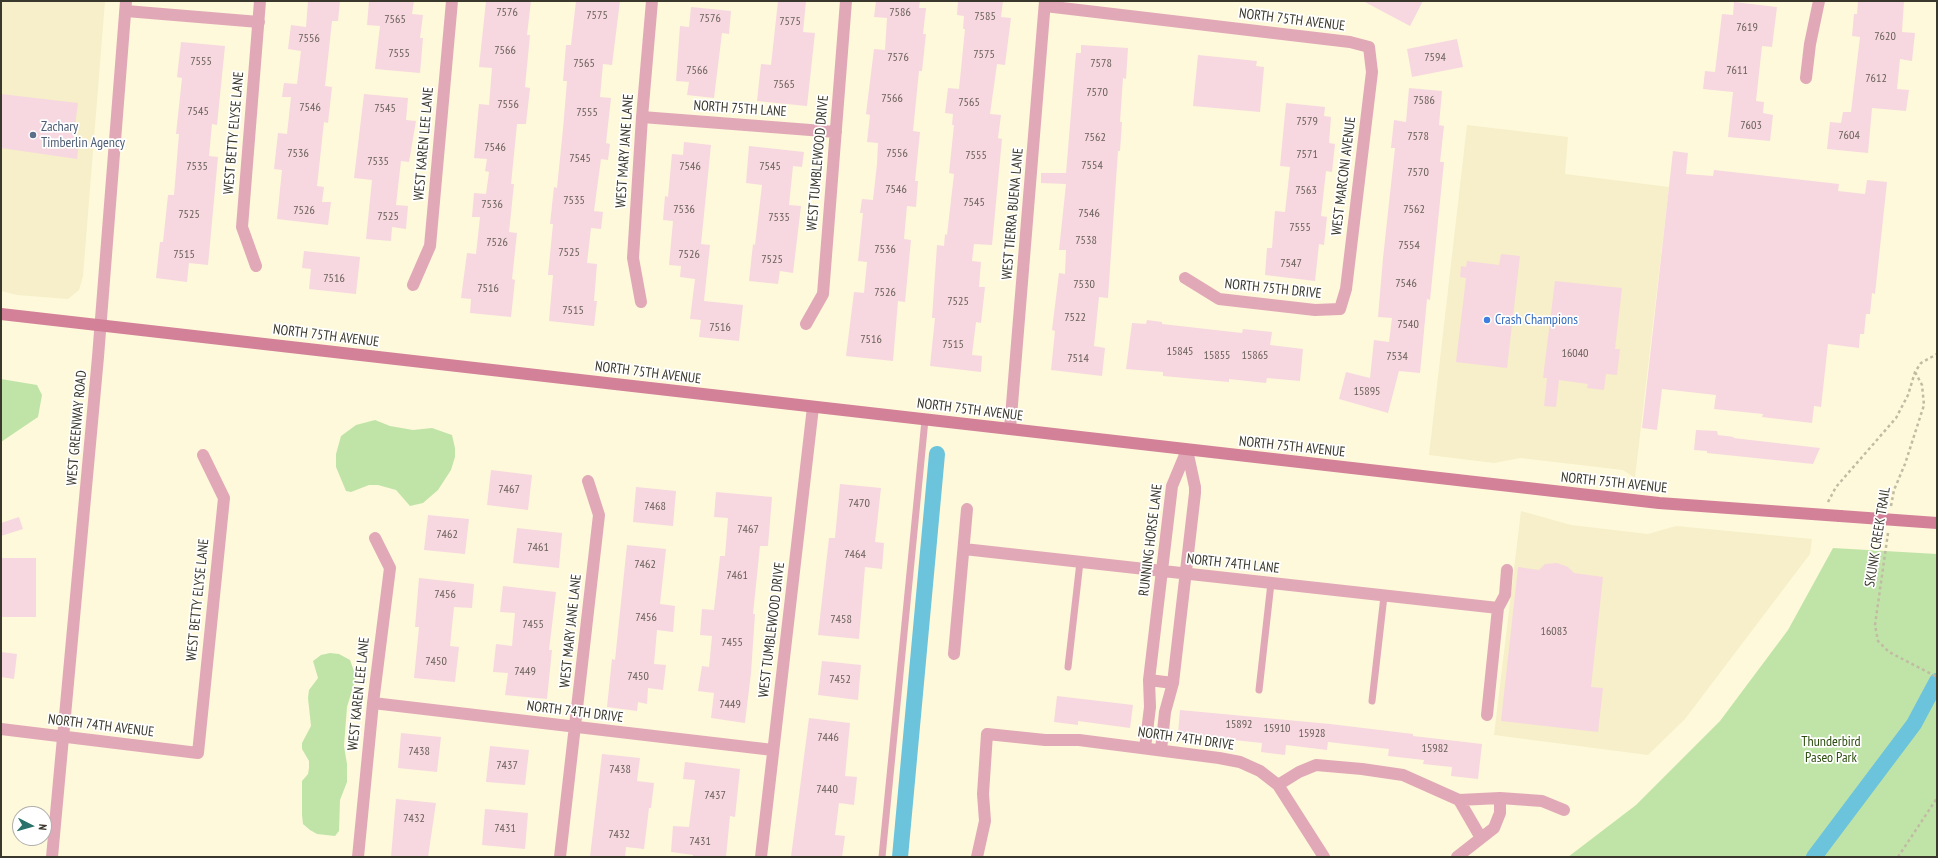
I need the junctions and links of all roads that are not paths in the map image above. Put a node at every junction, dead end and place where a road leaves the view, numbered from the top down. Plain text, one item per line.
1 (260, 1) edge
2 (452, 1) edge
3 (652, 1) edge
4 (846, 1) edge
5 (1819, 1) edge
6 (1045, 4) edge
7 (126, 6) edge
8 (259, 22) junction
9 (1369, 47) joint
10 (1806, 78) dead end
11 (642, 117) junction
12 (836, 132) junction
13 (256, 266) dead end
14 (1185, 278) dead end
15 (413, 285) dead end
16 (642, 302) dead end
17 (1340, 309) joint
18 (1, 314) edge
19 (806, 324) dead end
20 (100, 325) junction
21 (813, 407) junction
22 (925, 420) junction
23 (1010, 429) junction
24 (1187, 450) junction
25 (203, 455) dead end
26 (588, 481) dead end
27 (967, 509) dead end
28 (1937, 523) edge
29 (375, 538) dead end
30 (964, 549) junction
31 (1080, 562) junction
32 (1507, 570) dead end
33 (1162, 571) junction
34 (1185, 574) junction
35 (1271, 583) junction
36 (1384, 596) junction
37 (1498, 608) junction
38 (954, 654) dead end
39 (1068, 667) dead end
40 (1149, 680) junction
41 (1173, 683) junction
42 (1260, 690) dead end
43 (1372, 701) dead end
44 (373, 703) junction
45 (1487, 715) dead end
46 (576, 727) junction
47 (1, 729) edge
48 (64, 736) junction
49 (1145, 748) junction
50 (773, 750) junction
51 (1161, 750) junction
52 (198, 753) joint
53 (1278, 785) junction
54 (1500, 798) junction
55 (1459, 800) junction
56 (1564, 810) dead end
57 (1480, 838) junction
58 (52, 857) edge
59 (358, 857) edge
60 (560, 857) edge
61 (761, 857) edge
62 (882, 857) edge
63 (977, 857) edge
64 (1324, 857) edge
65 (1457, 857) edge

1 - 8 street, WEST BETTY ELYSE LANE
2 - 15 street, WEST KAREN LEE LANE
3 - 11 street, WEST MARY JANE LANE
4 - 12 street, WEST TUMBLEWOOD DRIVE
5 - 10 street
6 - 9 street, NORTH 75TH AVENUE
6 - 23 street, WEST TIERRA BUENA LANE
7 - 8 street
7 - 20 street, WEST GREENWAY ROAD
8 - 13 street, WEST BETTY ELYSE LANE
9 - 17 street, WEST MARCONI AVENUE
11 - 12 street, NORTH 75TH LANE
11 - 16 street, WEST MARY JANE LANE
12 - 19 street, WEST TUMBLEWOOD DRIVE
14 - 17 street, NORTH 75TH DRIVE
18 - 20 main road, NORTH 75TH AVENUE
20 - 21 main road, NORTH 75TH AVENUE
20 - 48 street, WEST GREENWAY ROAD
21 - 22 main road, NORTH 75TH AVENUE
21 - 50 street, WEST TUMBLEWOOD DRIVE
22 - 23 main road, NORTH 75TH AVENUE
22 - 62 lane
23 - 24 main road, NORTH 75TH AVENUE
24 - 28 main road, NORTH 75TH AVENUE, bridge
24 - 33 street, RUNNING HORSE LANE
24 - 34 street
25 - 52 street, WEST BETTY ELYSE LANE
26 - 46 street, WEST MARY JANE LANE
27 - 30 street
29 - 44 street, WEST KAREN LEE LANE
30 - 31 street, NORTH 74TH LANE
30 - 38 street
31 - 33 street, NORTH 74TH LANE
31 - 39 lane
32 - 37 street
33 - 34 street, NORTH 74TH LANE
33 - 40 street, RUNNING HORSE LANE
34 - 35 street, NORTH 74TH LANE
34 - 41 street
35 - 36 street, NORTH 74TH LANE
35 - 42 lane
36 - 37 street, NORTH 74TH LANE
36 - 43 lane
37 - 45 street
40 - 41 street
40 - 49 street, RUNNING HORSE LANE
41 - 51 street
44 - 46 street, NORTH 74TH DRIVE
44 - 59 street, WEST KAREN LEE LANE
46 - 50 street, NORTH 74TH DRIVE
46 - 60 street, WEST MARY JANE LANE
47 - 48 street, NORTH 74TH AVENUE
48 - 52 street, NORTH 74TH AVENUE
48 - 58 street, WEST GREENWAY ROAD
49 - 51 street, NORTH 74TH DRIVE
49 - 63 street, NORTH 74TH DRIVE
50 - 61 street, WEST TUMBLEWOOD DRIVE
51 - 53 street, NORTH 74TH DRIVE
53 - 55 street
53 - 64 street, NORTH 74TH DRIVE
54 - 55 street
54 - 56 street
54 - 57 street
55 - 57 street
57 - 65 street

